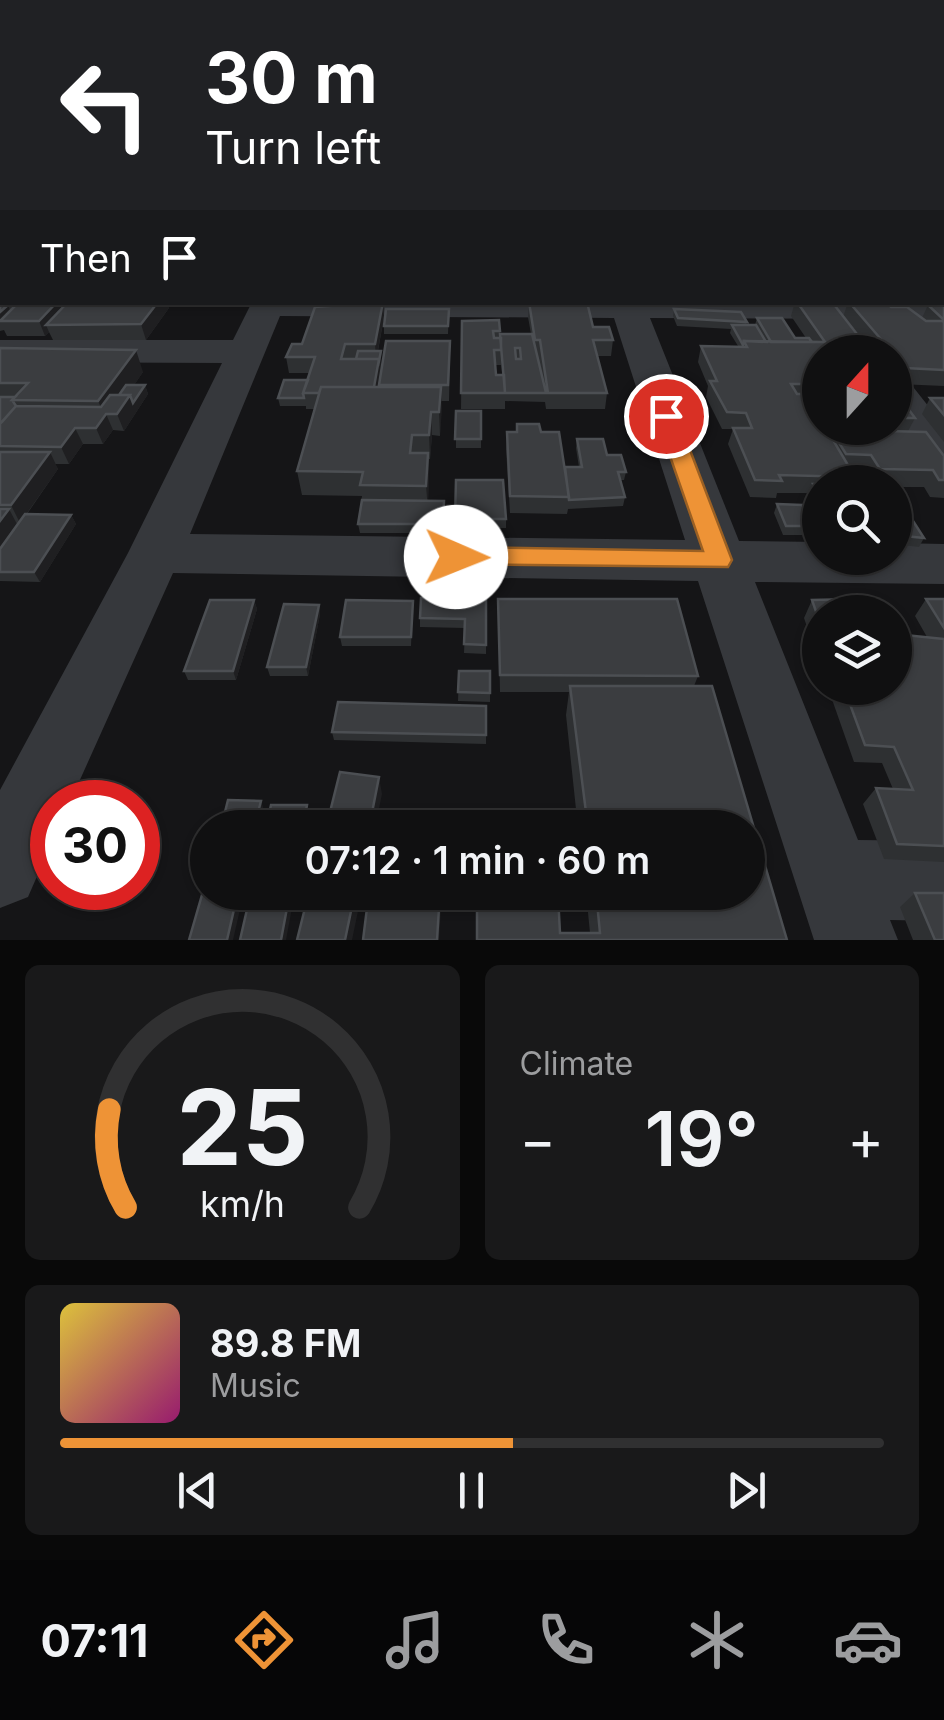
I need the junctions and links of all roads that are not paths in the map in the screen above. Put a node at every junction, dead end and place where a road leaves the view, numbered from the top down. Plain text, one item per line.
1 (626, 305) edge
2 (825, 306) edge
3 (944, 309) edge
4 (261, 320) edge
5 (849, 335) edge
6 (0, 351) edge
7 (912, 414) edge
8 (944, 456) edge
9 (156, 553) junction
10 (719, 560) junction
11 (944, 564) edge
12 (0, 869) edge
13 (944, 881) edge
14 (846, 910) edge

1 - 2 street
1 - 4 street
1 - 10 street
2 - 3 street
2 - 5 street
4 - 6 street
4 - 9 street
7 - 8 street
9 - 10 street
9 - 12 street
10 - 11 street
10 - 14 street
13 - 14 street

